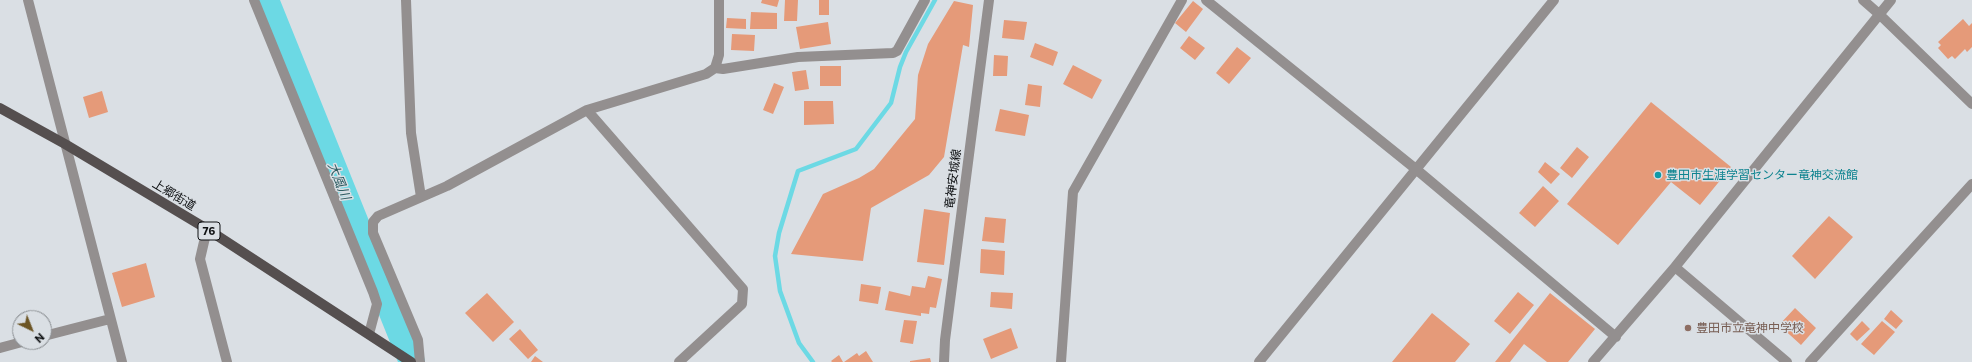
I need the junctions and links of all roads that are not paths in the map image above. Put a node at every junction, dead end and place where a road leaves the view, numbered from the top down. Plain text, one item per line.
1 (28, 0) edge
2 (254, 0) edge
3 (406, 0) edge
4 (719, 0) edge
5 (925, 0) edge
6 (989, 0) edge
7 (1182, 0) edge
8 (1206, 0) edge
9 (1554, 0) edge
10 (1863, 0) edge
11 (1891, 0) edge
12 (1879, 14) junction
13 (715, 68) junction
14 (1972, 104) edge
15 (0, 108) edge
16 (587, 110) junction
17 (65, 144) junction
18 (1417, 170) junction
19 (1972, 184) edge
20 (422, 197) junction
21 (207, 229) junction
22 (1675, 266) junction
23 (110, 319) junction
24 (52, 334) edge
25 (369, 334) junction
26 (1616, 337) junction
27 (12, 345) edge
28 (0, 348) edge
29 (122, 362) edge
30 (227, 362) edge
31 (411, 362) edge
32 (420, 362) edge
33 (679, 362) edge
34 (944, 362) edge
35 (1061, 362) edge
36 (1259, 362) edge
37 (1593, 362) edge
38 (1787, 362) edge
39 (1810, 362) edge

1 - 17 street
2 - 25 street
3 - 20 street
4 - 13 street
5 - 13 street
6 - 34 street, 竜神安城線
7 - 35 street
8 - 18 street
9 - 18 street
10 - 12 street
11 - 12 street
12 - 14 street
12 - 22 street
13 - 16 street
15 - 17 main road, 上郷街道 / 76
16 - 20 street
16 - 33 street
17 - 21 main road, 上郷街道 / 76
17 - 23 street
18 - 26 street
18 - 36 street
19 - 39 street
20 - 32 street
21 - 25 main road, 上郷街道 / 76
21 - 30 street
22 - 26 street
22 - 38 street
23 - 24 street
23 - 29 street
25 - 31 main road, 上郷街道 / 76
26 - 37 street
27 - 28 street

